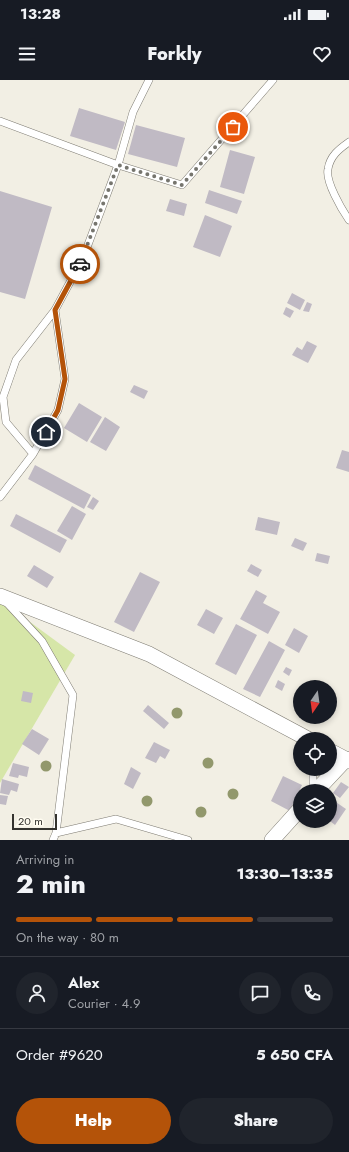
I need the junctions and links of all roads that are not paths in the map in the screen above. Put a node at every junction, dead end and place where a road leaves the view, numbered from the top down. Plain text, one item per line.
1 (149, 80) edge
2 (273, 80) edge
3 (0, 121) edge
4 (349, 142) edge
5 (118, 165) junction
6 (349, 220) edge
7 (55, 310) junction
8 (33, 454) junction
9 (0, 497) edge
10 (0, 596) edge
11 (290, 729) junction
12 (293, 732) edge
13 (295, 732) edge
14 (337, 754) edge
15 (348, 758) edge
16 (322, 784) edge
17 (293, 817) edge
18 (54, 837) edge
19 (188, 840) edge
20 (272, 840) edge

1 - 5 lane
2 - 5 lane
3 - 5 lane
4 - 6 lane
5 - 7 lane
7 - 8 lane
7 - 8 lane
8 - 9 lane
10 - 11 street
10 - 18 lane
11 - 12 lane
11 - 13 street
14 - 15 street
15 - 16 street
17 - 20 street
18 - 19 lane

